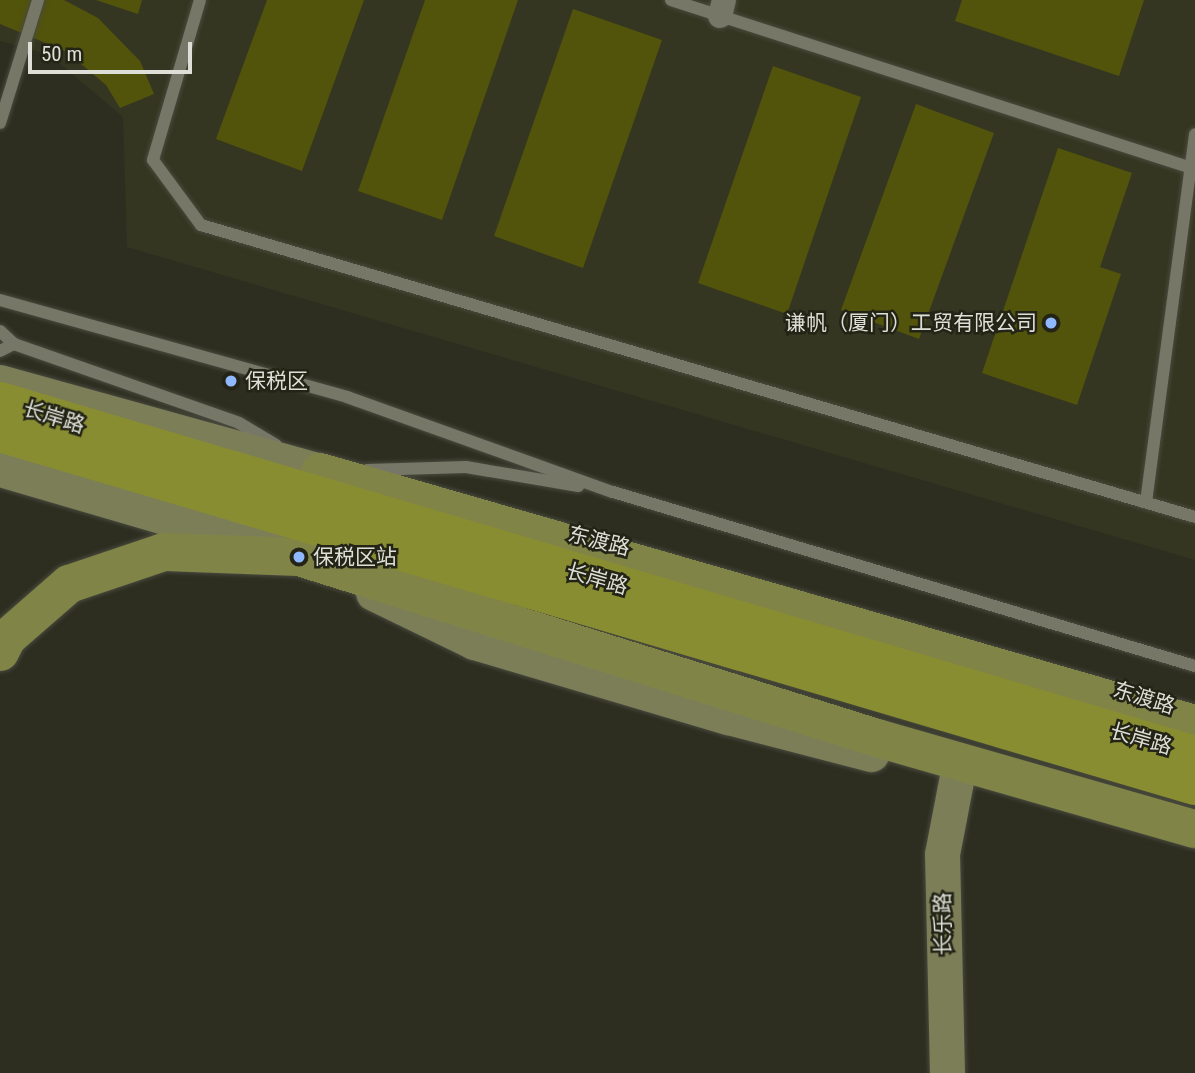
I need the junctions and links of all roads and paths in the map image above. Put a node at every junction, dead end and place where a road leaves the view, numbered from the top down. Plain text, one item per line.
1 (38, 0) edge
2 (200, 0) edge
3 (671, 0) edge
4 (722, 8) edge
5 (0, 123) edge
6 (1195, 134) edge
7 (1193, 169) edge
8 (0, 300) edge
9 (0, 331) edge
10 (14, 344) junction
11 (0, 351) edge
12 (0, 382) edge
13 (0, 401) edge
14 (0, 433) edge
15 (0, 469) edge
16 (320, 472) junction
17 (613, 492) junction
18 (1146, 502) junction
19 (1195, 517) edge
20 (299, 557) junction
21 (0, 652) edge
22 (1195, 666) edge
23 (1195, 713) edge
24 (1195, 724) edge
25 (1195, 755) edge
26 (957, 776) junction
27 (1195, 786) edge
28 (1195, 829) edge
29 (1195, 843) edge
30 (947, 1073) edge

1 - 5 lane
2 - 18 lane
3 - 4 lane
4 - 7 lane
6 - 7 lane
7 - 18 lane
8 - 17 lane
9 - 10 lane
10 - 11 lane
10 - 16 lane
12 - 16 main road, 东渡路
13 - 25 highway, 长岸路
14 - 27 highway, 长岸路
15 - 20 main road
16 - 17 lane
16 - 23 main road, 东渡路
16 - 24 main road
17 - 22 lane
18 - 19 lane
20 - 21 main road
20 - 26 main road
20 - 28 main road
26 - 29 main road
26 - 30 main road, 长乐路

